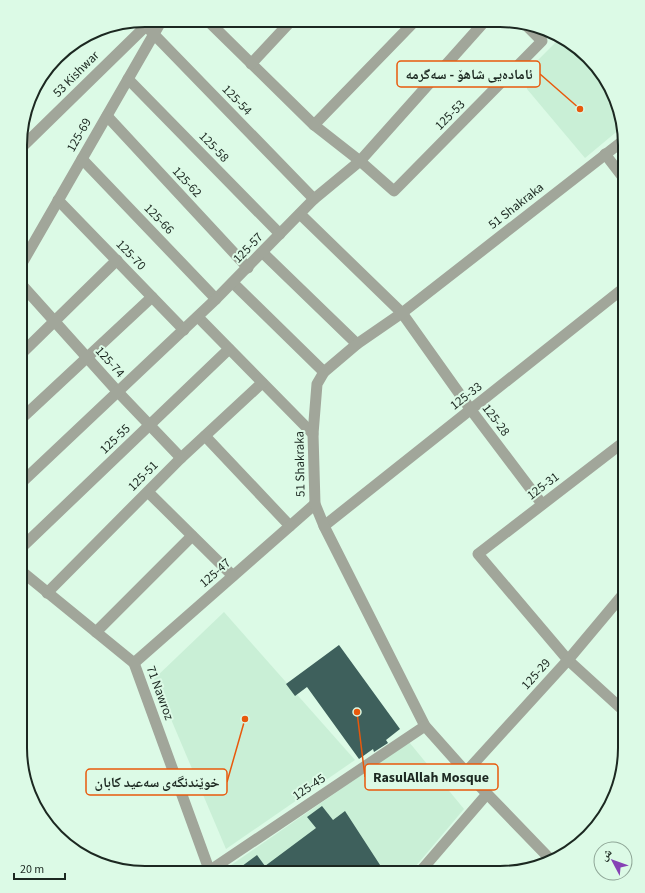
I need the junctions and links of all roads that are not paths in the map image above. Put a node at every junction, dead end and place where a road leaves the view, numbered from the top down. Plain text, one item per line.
1 (141, 27) edge
2 (149, 27) edge
3 (158, 27) edge
4 (218, 27) edge
5 (285, 27) edge
6 (409, 27) edge
7 (480, 27) edge
8 (533, 32) edge
9 (154, 34) junction
10 (251, 64) junction
11 (128, 79) junction
12 (107, 116) junction
13 (314, 126) junction
14 (27, 142) edge
15 (618, 144) edge
16 (605, 154) junction
17 (82, 159) junction
18 (360, 161) junction
19 (618, 171) edge
20 (314, 199) junction
21 (58, 200) junction
22 (300, 214) junction
23 (280, 234) junction
24 (263, 253) junction
25 (27, 254) edge
26 (117, 260) junction
27 (248, 268) junction
28 (233, 283) junction
29 (27, 291) edge
30 (618, 293) edge
31 (152, 297) junction
32 (216, 299) junction
33 (402, 313) junction
34 (198, 317) junction
35 (55, 322) junction
36 (184, 330) junction
37 (357, 344) junction
38 (27, 348) edge
39 (229, 349) junction
40 (87, 358) junction
41 (324, 372) junction
42 (262, 383) junction
43 (118, 392) junction
44 (470, 410) junction
45 (27, 413) edge
46 (150, 425) junction
47 (313, 434) junction
48 (205, 436) junction
49 (618, 446) edge
50 (182, 458) junction
51 (27, 477) edge
52 (148, 492) junction
53 (315, 504) junction
54 (542, 504) junction
55 (290, 526) junction
56 (324, 526) junction
57 (192, 536) junction
58 (27, 542) edge
59 (27, 576) edge
60 (233, 576) junction
61 (47, 593) junction
62 (618, 600) edge
63 (96, 632) junction
64 (568, 660) junction
65 (134, 663) junction
66 (618, 706) edge
67 (425, 726) junction
68 (466, 772) junction
69 (487, 794) junction
70 (547, 856) edge
71 (208, 866) edge
72 (219, 866) edge
73 (426, 866) edge

1 - 14 street, 53 Kishwar
2 - 9 street, 125-54
3 - 9 street, 125-69
4 - 10 street
5 - 10 street
6 - 13 street
7 - 18 street, 125-57
8 - 18 street, 125-53
9 - 11 street, 125-69
9 - 20 street, 125-54
10 - 13 street
11 - 12 street, 125-69
11 - 23 street, 125-58
12 - 17 street, 125-69
12 - 27 street, 125-62
13 - 18 street
15 - 16 street, 51 Shakraka
16 - 19 street
16 - 33 street, 51 Shakraka
17 - 21 street, 125-69
17 - 32 street, 125-66
18 - 20 street, 125-57
20 - 22 street, 125-57
21 - 25 street, 125-69
21 - 26 street, 125-70
22 - 23 street, 125-57
22 - 33 street, 125-28
23 - 24 street, 125-57
24 - 27 street, 125-57
24 - 37 street
26 - 31 street, 125-70
26 - 35 street
27 - 28 street, 125-57
28 - 32 street, 125-57
28 - 41 street
29 - 35 street, 125-74
30 - 44 street, 125-33
31 - 36 street, 125-70
31 - 40 street
32 - 34 street, 125-57
33 - 37 street, 51 Shakraka
33 - 44 street, 125-28
34 - 36 street, 125-57
34 - 39 street
35 - 38 street
35 - 40 street, 125-74
36 - 43 street, 125-57
37 - 41 street, 51 Shakraka
39 - 42 street
39 - 46 street, 125-55
40 - 43 street, 125-74
40 - 45 street
41 - 47 street, 51 Shakraka
42 - 47 street
42 - 48 street, 125-51
43 - 46 street, 125-74
43 - 51 street, 125-57
44 - 54 street, 125-28
44 - 56 street, 125-33
46 - 50 street, 125-74
46 - 58 street, 125-55
47 - 53 street, 51 Shakraka
48 - 50 street, 125-51
48 - 55 street
49 - 54 street, 125-31
50 - 52 street, 125-51
52 - 57 street
52 - 61 street, 125-51
53 - 55 street, 125-47
53 - 56 street, 51 Shakraka
54 - 64 street, 125-31
55 - 60 street, 125-47
56 - 67 street, 51 Shakraka
57 - 60 street
57 - 63 street
59 - 61 street, 71 Nawroz
60 - 65 street, 125-47
61 - 63 street, 71 Nawroz
62 - 64 street, 125-29
63 - 65 street, 71 Nawroz
64 - 66 street
64 - 68 street, 125-29
65 - 71 street, 71 Nawroz
67 - 68 street, 51 Shakraka
67 - 72 street, 125-45
68 - 69 street, 51 Shakraka
69 - 70 street, 51 Shakraka
69 - 73 street

